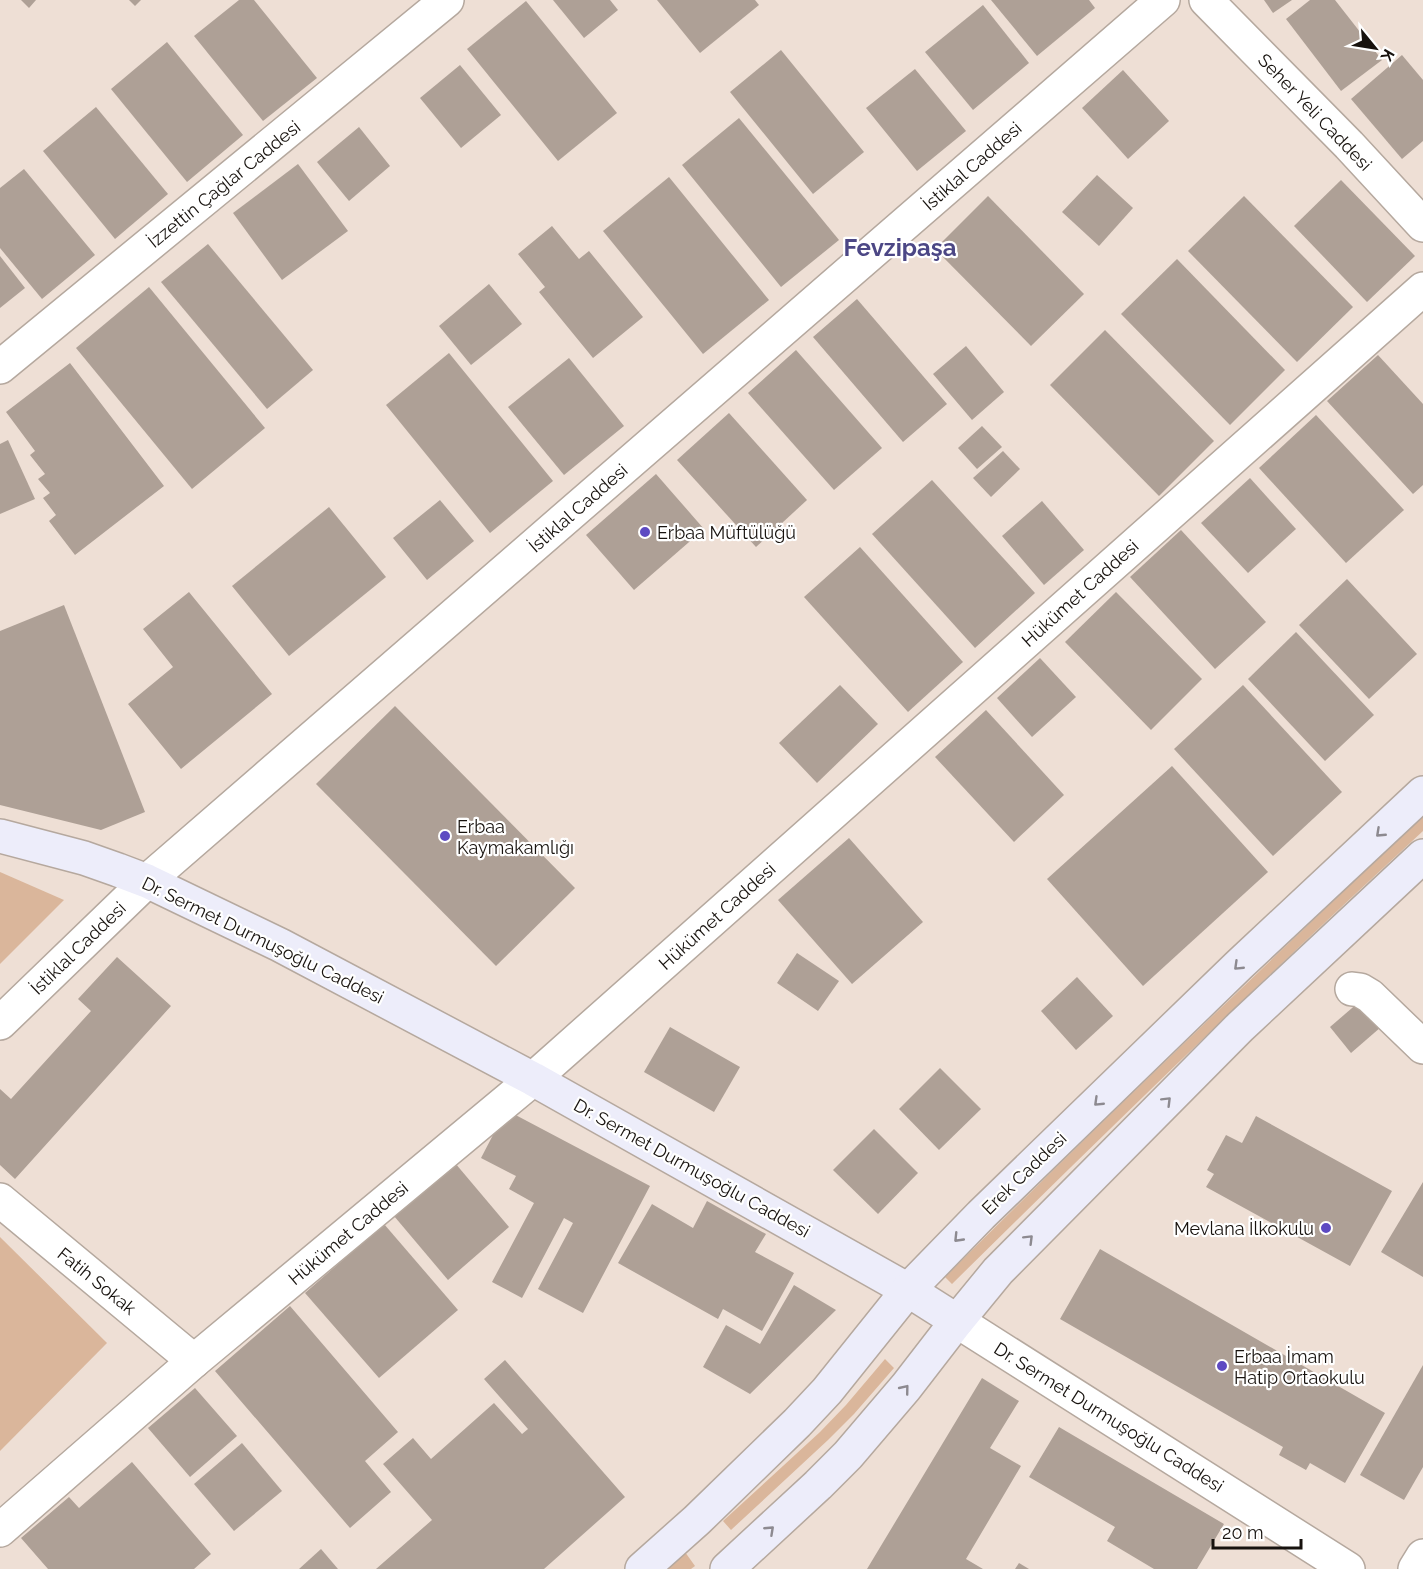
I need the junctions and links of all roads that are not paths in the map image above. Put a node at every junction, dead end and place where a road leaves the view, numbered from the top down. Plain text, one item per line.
1 (447, 0) edge
2 (1163, 0) edge
3 (1206, 0) edge
4 (1423, 225) edge
5 (1423, 289) edge
6 (0, 367) edge
7 (1423, 793) edge
8 (0, 836) edge
9 (1423, 856) edge
10 (147, 881) junction
11 (1352, 988) dead end
12 (0, 1023) edge
13 (1423, 1047) edge
14 (533, 1079) junction
15 (0, 1200) edge
16 (908, 1290) junction
17 (957, 1321) junction
18 (194, 1361) junction
19 (0, 1530) edge
20 (1423, 1556) edge
21 (738, 1567) edge
22 (642, 1569) edge
23 (1348, 1569) edge
24 (1414, 1569) edge

1 - 6 street, İzzettin Çağlar Caddesi
2 - 10 street, İstiklal Caddesi
3 - 4 street, Seher Yeli Caddesi
5 - 14 street, Hükümet Caddesi
7 -> 16 main road, Erek Caddesi
8 - 10 main road, Dr. Sermet Durmuşoğlu Caddesi
17 -> 9 main road
10 - 12 street, İstiklal Caddesi
10 - 14 main road, Dr. Sermet Durmuşoğlu Caddesi
11 - 13 street
14 - 16 main road, Dr. Sermet Durmuşoğlu Caddesi
14 - 18 street, Hükümet Caddesi
15 - 18 street, Fatih Sokak
16 - 17 main road, Dr. Sermet Durmuşoğlu Caddesi
16 - 22 main road, Erek Caddesi
21 -> 17 main road
17 - 23 street, Dr. Sermet Durmuşoğlu Caddesi
18 - 19 street, Hükümet Caddesi
20 - 24 street

